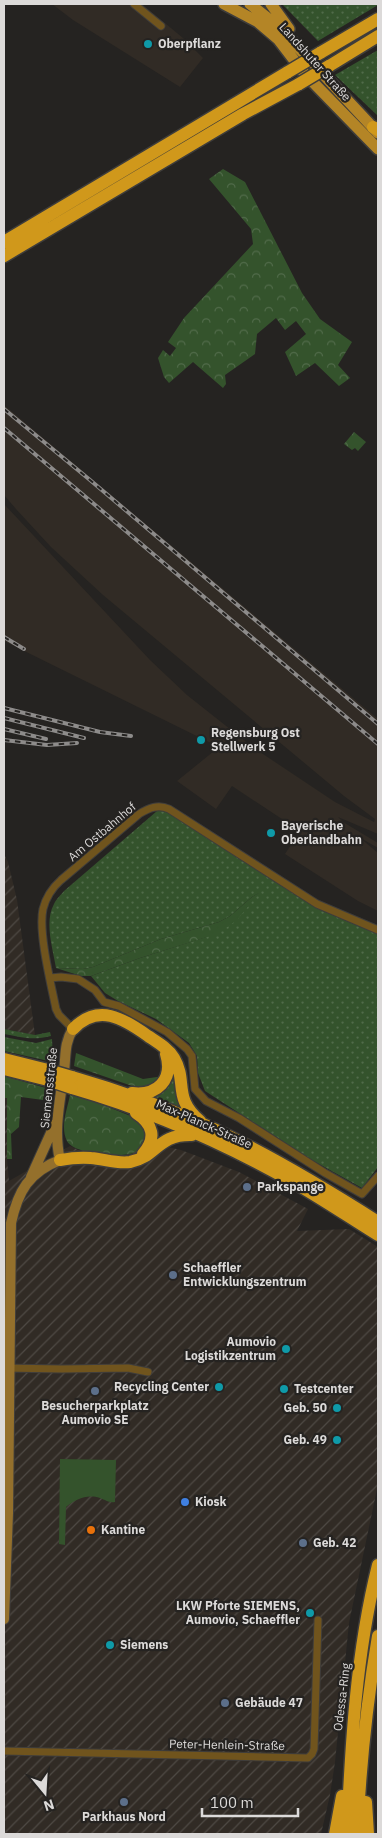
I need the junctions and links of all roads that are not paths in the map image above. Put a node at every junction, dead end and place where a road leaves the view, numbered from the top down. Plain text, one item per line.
1 (134, 4) edge
2 (228, 4) edge
3 (250, 4) edge
4 (271, 4) edge
5 (378, 12) edge
6 (378, 19) edge
7 (162, 26) dead end
8 (378, 36) edge
9 (340, 41) junction
10 (314, 66) junction
11 (376, 130) edge
12 (378, 149) edge
13 (4, 242) edge
14 (4, 256) edge
15 (378, 930) edge
16 (50, 978) junction
17 (73, 1029) junction
18 (162, 1046) junction
19 (4, 1059) edge
20 (4, 1069) edge
21 (48, 1075) junction
22 (118, 1097) junction
23 (56, 1121) junction
24 (203, 1130) junction
25 (138, 1159) junction
26 (60, 1160) junction
27 (378, 1176) edge
28 (28, 1182) junction
29 (378, 1224) edge
30 (378, 1235) edge
31 (6, 1368) edge
32 (148, 1372) dead end
33 (378, 1565) edge
34 (4, 1619) edge
35 (318, 1620) dead end
36 (378, 1636) edge
37 (364, 1742) junction
38 (351, 1744) junction
39 (4, 1751) edge
40 (336, 1834) edge
41 (347, 1834) edge
42 (357, 1834) edge
43 (368, 1834) edge

1 - 7 street
2 - 12 main road, Landshuter Straße
3 - 10 main road, Landshuter Straße
4 - 10 main road
5 - 9 highway
6 - 9 highway
8 - 14 highway, bridge
9 - 13 highway, bridge
10 - 11 main road, Landshuter Straße
15 - 16 street, Am Ostbahnhof
16 - 17 street, Am Ostbahnhof
16 - 27 street
17 - 18 highway
17 - 23 street, Siemensstraße
18 - 22 highway
18 - 24 highway
19 - 21 highway, Max-Planck-Straße
20 - 21 highway, Max-Planck-Straße
21 - 22 highway, Max-Planck-Straße, bridge
22 - 24 highway, Max-Planck-Straße
22 - 25 highway
23 - 26 street, Siemensstraße
23 - 28 street
24 - 25 highway
24 - 29 highway, Max-Planck-Straße
24 - 30 highway, Max-Planck-Straße
25 - 26 highway
26 - 28 street
28 - 31 street
31 - 32 street
31 - 34 street
33 - 38 highway, Odessa-Ring
35 - 39 street, Peter-Henlein-Straße
36 - 37 highway
37 - 42 highway
37 - 43 highway
38 - 40 highway
38 - 41 highway, Odessa-Ring

